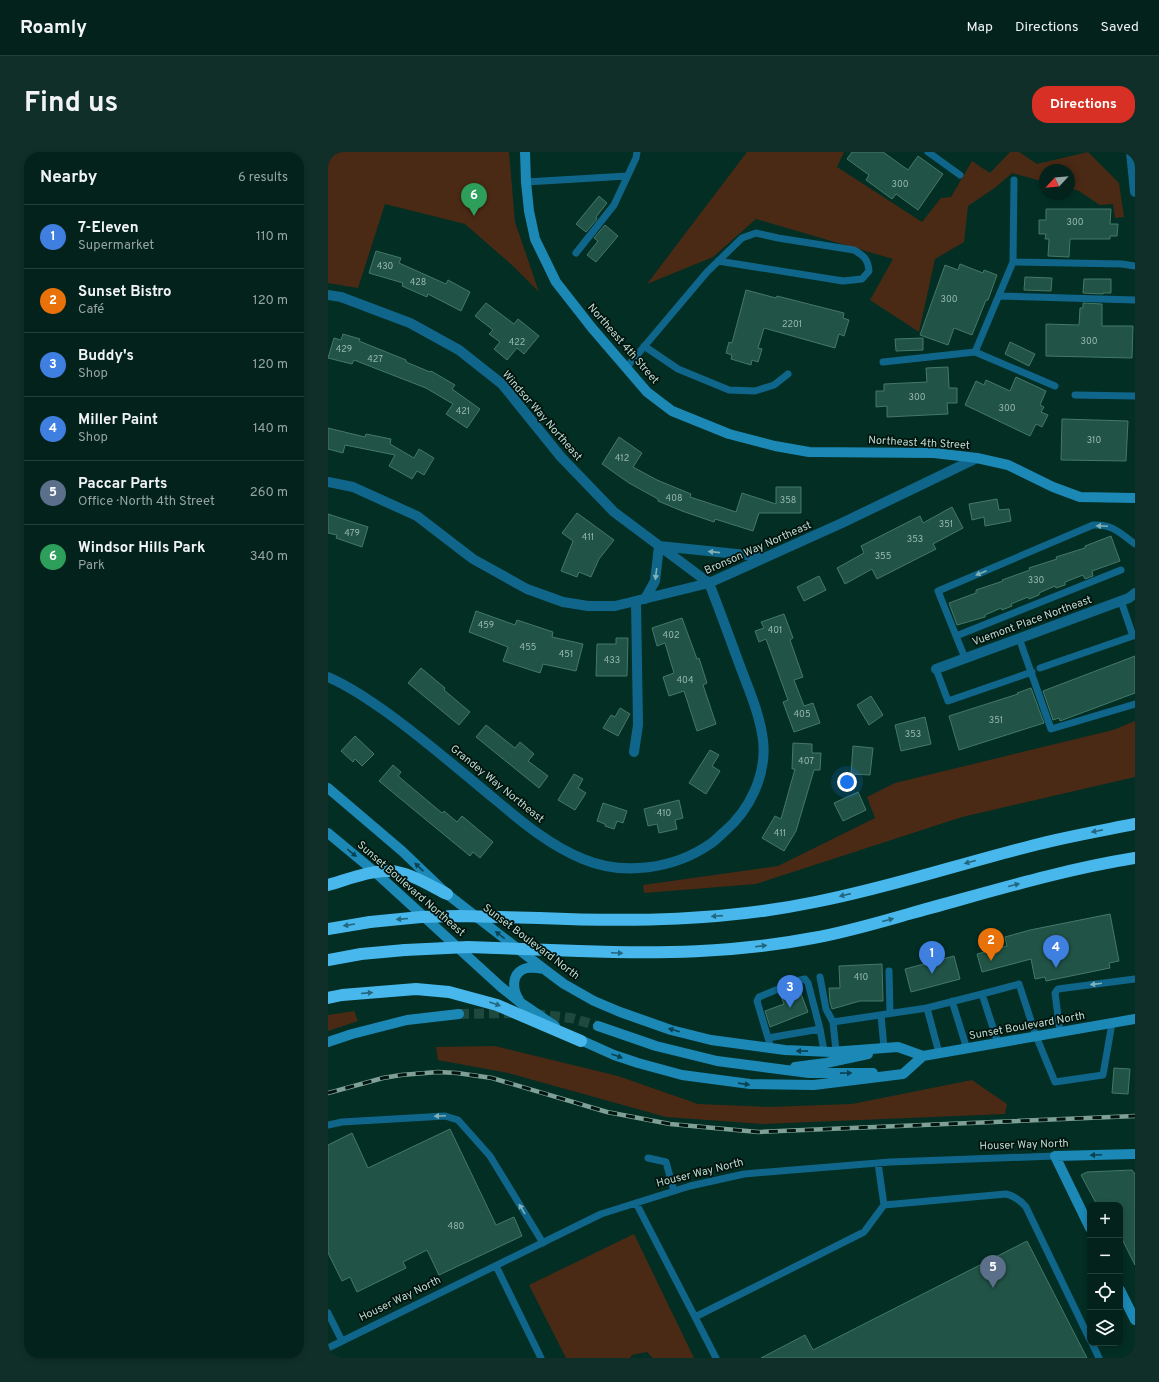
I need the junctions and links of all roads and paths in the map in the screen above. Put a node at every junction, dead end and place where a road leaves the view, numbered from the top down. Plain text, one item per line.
1 (525, 152) edge
2 (636, 152) edge
3 (928, 152) edge
4 (1132, 153) edge
5 (960, 175) dead end
6 (627, 176) junction
7 (1014, 180) dead end
8 (526, 182) junction
9 (1135, 192) edge
10 (576, 253) dead end
11 (718, 261) junction
12 (1013, 262) junction
13 (1135, 266) edge
14 (328, 295) edge
15 (999, 296) junction
16 (1135, 300) edge
17 (644, 346) junction
18 (975, 352) junction
19 (883, 362) dead end
20 (626, 368) junction
21 (788, 374) dead end
22 (1055, 386) dead end
23 (1076, 395) dead end
24 (1135, 396) edge
25 (977, 458) junction
26 (328, 482) edge
27 (1135, 498) edge
28 (1135, 544) edge
29 (659, 546) junction
30 (766, 557) junction
31 (1121, 570) dead end
32 (709, 583) junction
33 (1135, 593) edge
34 (641, 601) junction
35 (1121, 601) junction
36 (956, 636) junction
37 (1019, 638) junction
38 (965, 658) junction
39 (1040, 668) dead end
40 (936, 669) joint
41 (1032, 672) junction
42 (328, 677) edge
43 (1135, 704) edge
44 (634, 752) dead end
45 (328, 788) edge
46 (1135, 824) edge
47 (328, 833) edge
48 (1135, 858) edge
49 (376, 872) junction
50 (328, 885) edge
51 (447, 894) junction
52 (328, 929) edge
53 (328, 960) edge
54 (544, 969) junction
55 (889, 971) dead end
56 (820, 976) dead end
57 (1135, 979) edge
58 (982, 994) junction
59 (328, 998) edge
60 (952, 1001) junction
61 (521, 1003) junction
62 (927, 1008) junction
63 (890, 1013) junction
64 (459, 1014) tunnel mouth
65 (881, 1015) junction
66 (1135, 1019) edge
67 (833, 1022) junction
68 (1112, 1023) junction
69 (598, 1026) tunnel mouth
70 (820, 1029) junction
71 (1060, 1032) junction
72 (1036, 1036) junction
73 (768, 1038) junction
74 (581, 1041) junction
75 (328, 1042) edge
76 (998, 1043) junction
77 (898, 1047) junction
78 (771, 1048) junction
79 (884, 1048) junction
80 (967, 1049) junction
81 (824, 1051) junction
82 (836, 1051) junction
83 (939, 1053) junction
84 (923, 1056) junction
85 (779, 1068) junction
86 (903, 1074) junction
87 (328, 1125) edge
88 (1135, 1154) edge
89 (1055, 1156) junction
90 (648, 1158) dead end
91 (878, 1163) junction
92 (674, 1191) junction
93 (636, 1203) junction
94 (884, 1205) junction
95 (1087, 1222) edge
96 (542, 1243) junction
97 (496, 1266) junction
98 (1123, 1296) edge
99 (328, 1313) edge
100 (694, 1317) junction
101 (1135, 1320) edge
102 (1087, 1334) edge
103 (342, 1341) junction
104 (1093, 1346) edge
105 (328, 1348) edge
106 (541, 1358) edge
107 (716, 1358) edge
108 (1099, 1358) edge

1 - 8 main road, Northeast 4th Street
2 - 6 lane
3 - 5 lane
4 - 9 street
6 - 8 lane
6 - 10 lane
7 - 12 lane
8 - 20 main road, Northeast 4th Street
11 - 11 lane
11 - 17 lane
12 - 13 lane
12 - 15 lane
14 - 29 street, Windsor Way Northeast
15 - 16 lane
15 - 18 lane
17 - 20 lane
17 - 21 lane
18 - 19 lane
18 - 22 lane
20 - 25 main road, Northeast 4th Street
23 - 24 lane
25 - 27 main road
25 - 30 street, Bronson Way Northeast
26 - 34 street, Bronson Way Northeast
28 -> 36 lane
30 -> 29 street
29 - 32 street, Windsor Way Northeast
29 -> 34 street
30 - 32 street, Bronson Way Northeast
31 - 36 lane
32 - 34 street, Bronson Way Northeast
32 - 42 street, Grandey Way Northeast
33 - 35 street, Vuemont Place Northeast
34 - 44 street
35 - 37 street, Vuemont Place Northeast
35 - 39 lane
36 - 38 lane
37 - 38 street, Vuemont Place Northeast
37 - 41 lane
38 - 40 street, Vuemont Place Northeast
40 - 41 lane
41 - 43 lane
51 -> 45 main road, Sunset Boulevard North
46 -> 52 highway, bridge
47 -> 49 main road, Sunset Boulevard Northeast
53 -> 48 highway, bridge
49 - 50 highway
49 - 51 highway
49 - 61 main road, Sunset Boulevard Northeast
54 -> 51 main road, Sunset Boulevard North
54 - 61 main road
78 -> 54 main road, Sunset Boulevard North
55 - 63 lane
56 - 67 lane
57 -> 71 lane
58 - 60 lane
58 - 72 lane
58 - 76 lane
59 -> 74 highway
60 - 62 lane
60 - 80 lane
61 - 74 main road
62 - 63 lane
62 - 83 lane
63 - 65 lane
64 - 75 main road
65 - 67 lane
65 - 79 lane
66 - 68 main road, Sunset Boulevard North
67 - 82 lane
68 - 71 main road, Sunset Boulevard North
68 - 72 lane
69 - 85 main road
70 - 73 lane
70 - 73 lane
70 - 81 lane
71 - 72 main road, Sunset Boulevard North
72 - 76 main road, Sunset Boulevard North
73 - 78 lane
74 -> 86 main road
76 - 80 main road, Sunset Boulevard North
77 - 79 main road, Sunset Boulevard North
77 - 84 main road, Sunset Boulevard North
77 - 85 main road
81 -> 78 main road, Sunset Boulevard North
79 - 82 main road, Sunset Boulevard North
80 - 83 main road, Sunset Boulevard North
81 - 82 main road, Sunset Boulevard North
83 - 84 main road, Sunset Boulevard North
84 - 86 main road
85 -> 86 main road
96 -> 87 lane
88 -> 89 main road, Houser Way North
89 - 91 lane, Houser Way North
89 - 95 main road
90 - 92 lane
91 - 92 lane, Houser Way North
91 - 94 lane
92 - 93 lane, Houser Way North
93 - 96 lane, Houser Way North
93 - 100 lane
94 - 100 lane
94 - 102 lane
96 - 97 lane, Houser Way North
97 - 103 lane, Houser Way North
97 - 106 lane
98 - 101 main road
99 - 103 lane
100 - 107 lane
103 - 105 lane, Houser Way North
104 - 108 lane

